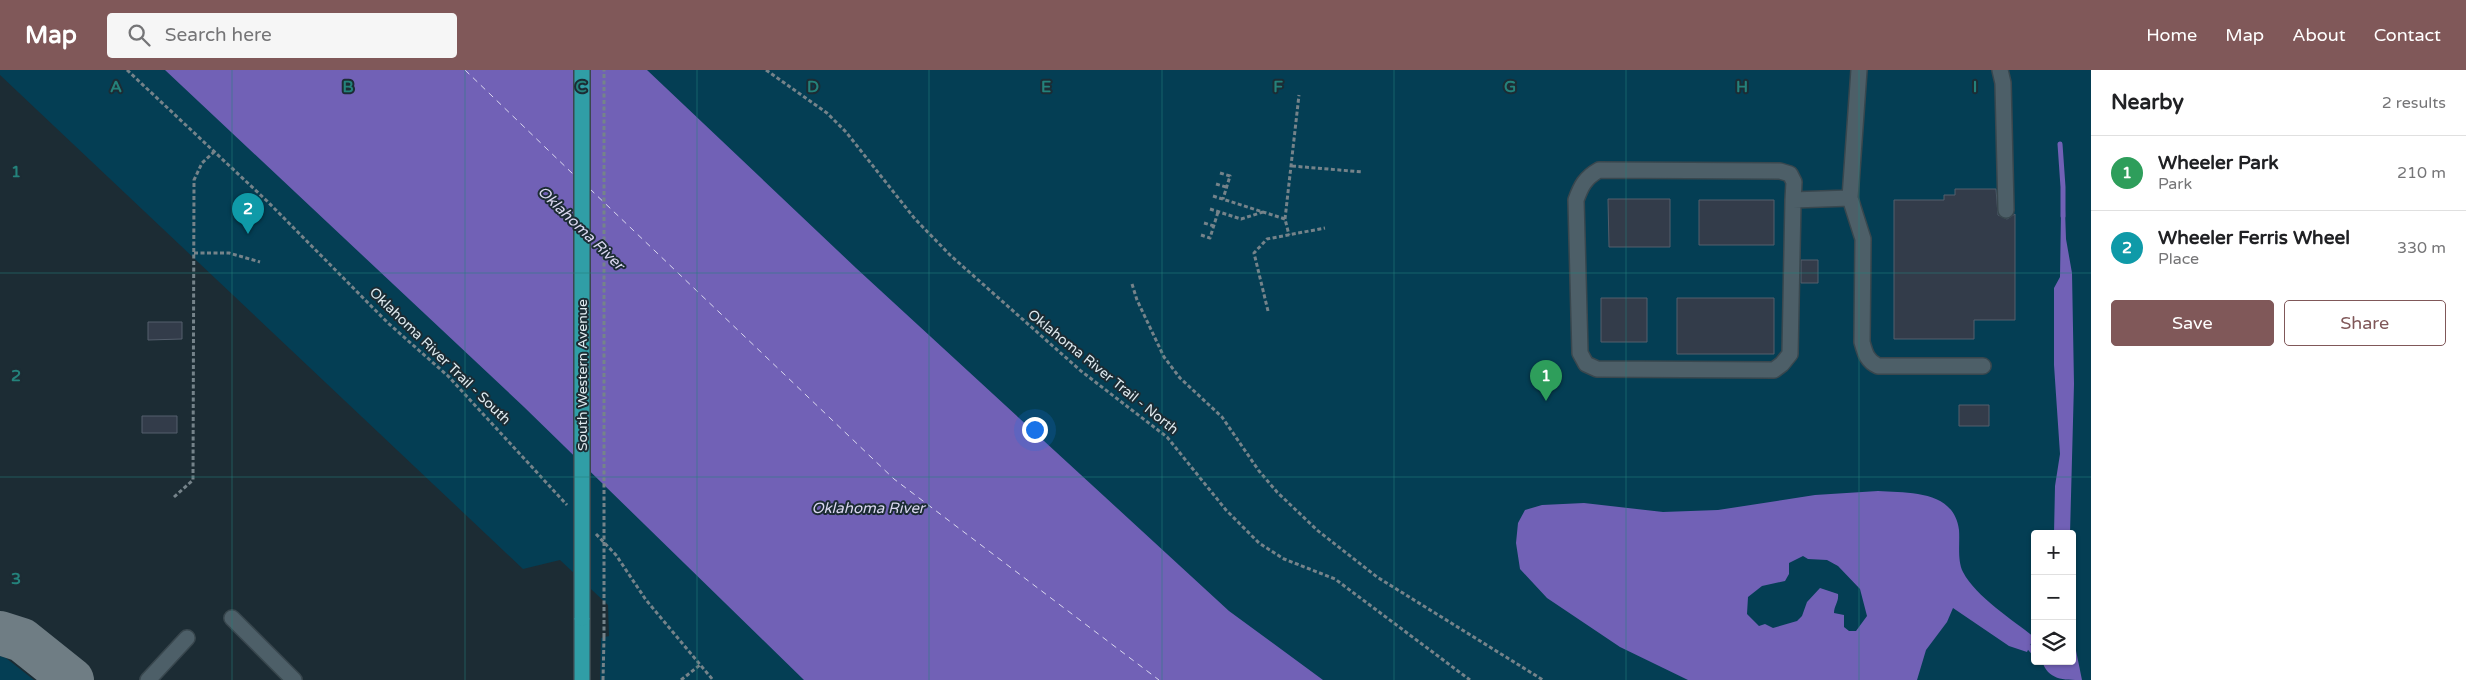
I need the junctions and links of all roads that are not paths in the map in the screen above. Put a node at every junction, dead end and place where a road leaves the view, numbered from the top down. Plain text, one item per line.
1 (582, 70) edge
2 (1859, 70) edge
3 (2000, 70) edge
4 (1850, 198) junction
5 (1793, 200) junction
6 (2006, 210) dead end
7 (1983, 366) dead end
8 (232, 618) dead end
9 (187, 638) dead end
10 (148, 680) edge
11 (294, 680) edge
12 (582, 680) edge

1 - 12 main road, South Western Avenue, bridge
2 - 4 street
3 - 6 street
4 - 5 street
4 - 7 street
5 - 5 street
8 - 11 street
9 - 10 street

